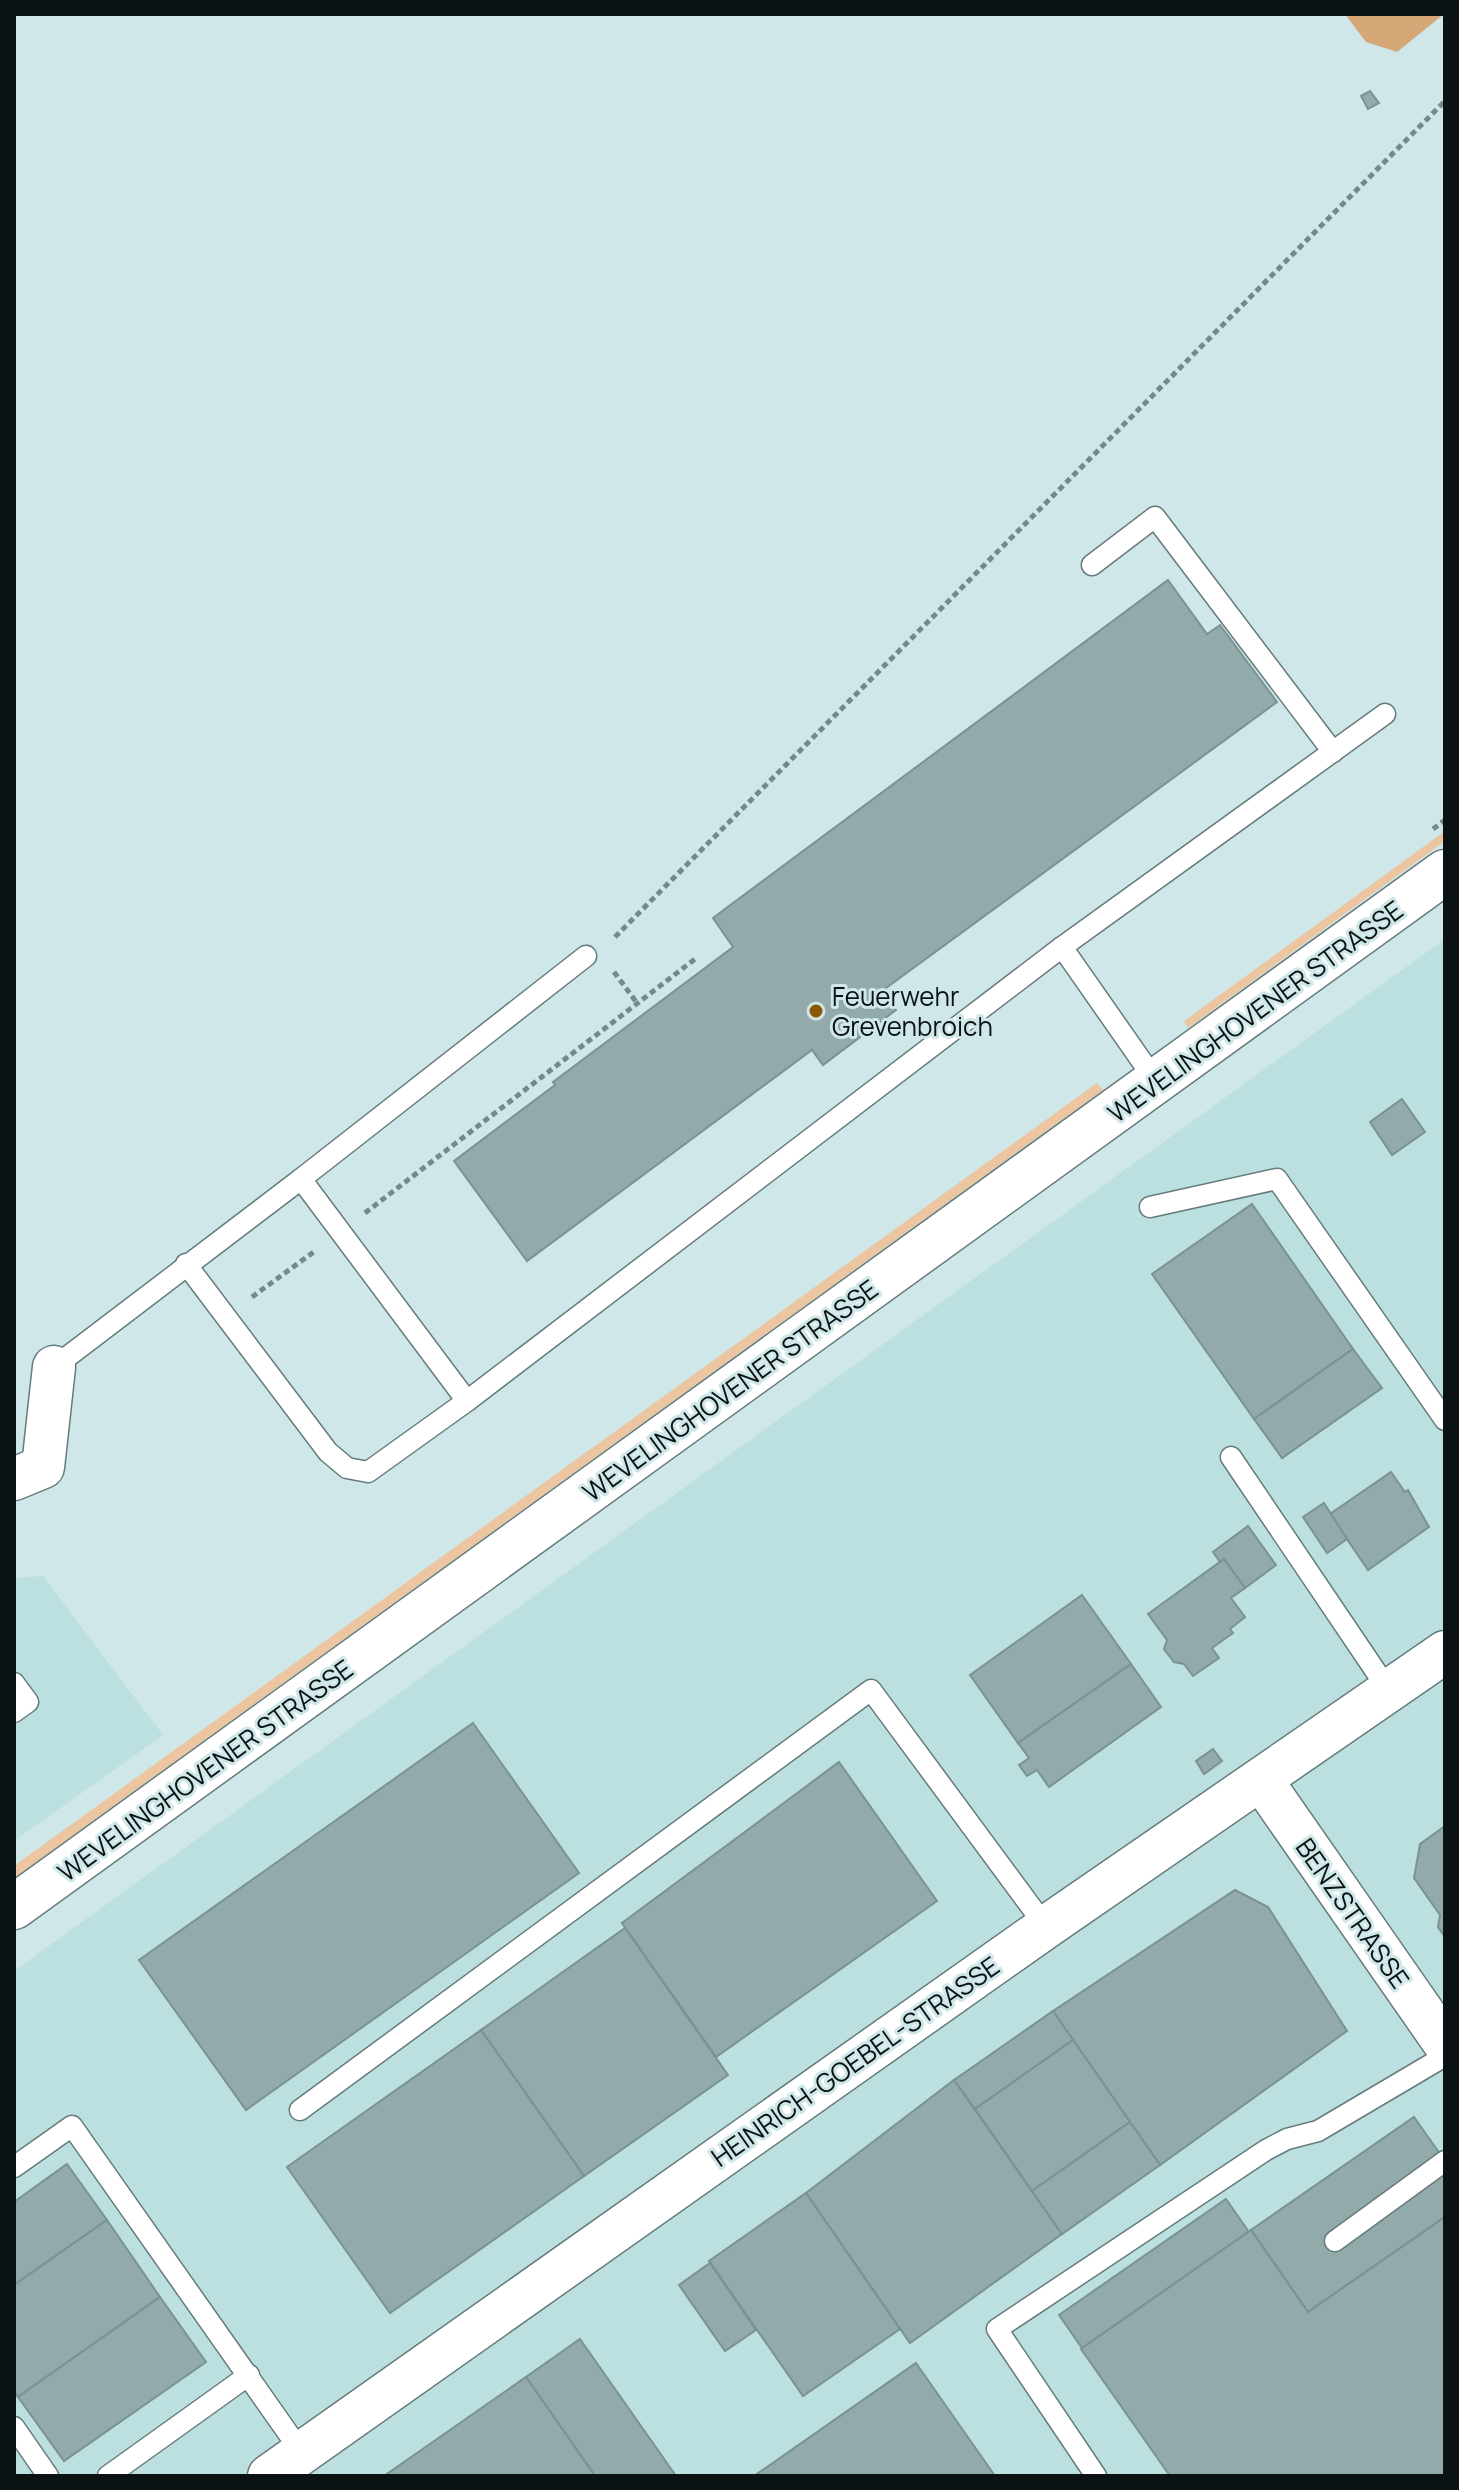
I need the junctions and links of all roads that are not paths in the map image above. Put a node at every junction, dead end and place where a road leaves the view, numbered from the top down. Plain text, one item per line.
1 (1092, 565) dead end
2 (1385, 714) dead end
3 (1333, 752) junction
4 (1445, 872) edge
5 (1062, 947) junction
6 (586, 956) dead end
7 (1157, 1083) junction
8 (301, 1179) junction
9 (1150, 1207) dead end
10 (186, 1264) junction
11 (54, 1367) joint
12 (467, 1401) junction
13 (1445, 1420) edge
14 (1231, 1457) dead end
15 (14, 1479) edge
16 (1445, 1652) edge
17 (14, 1683) edge
18 (1389, 1691) junction
19 (14, 1712) edge
20 (1262, 1781) junction
21 (14, 1907) edge
22 (1046, 1927) junction
23 (1445, 2044) edge
24 (1445, 2056) edge
25 (300, 2110) dead end
26 (1445, 2161) edge
27 (14, 2167) edge
28 (1335, 2241) dead end
29 (249, 2375) junction
30 (14, 2427) edge
31 (286, 2464) edge
32 (48, 2476) edge
33 (108, 2476) edge
34 (1096, 2476) edge

1 - 3 lane
2 - 3 lane
3 - 5 lane
4 - 7 street, WEVELINGHOVENER STRASSE
5 - 7 lane
5 - 12 lane
6 - 8 lane
7 - 21 street, WEVELINGHOVENER STRASSE
8 - 10 lane
8 - 12 lane
9 - 13 lane
10 - 11 lane
10 - 12 lane
11 - 15 street
14 - 18 lane
16 - 18 street, HEINRICH-GOEBEL-STRASSE
17 - 19 lane
18 - 20 street, HEINRICH-GOEBEL-STRASSE
20 - 22 street, HEINRICH-GOEBEL-STRASSE
20 - 23 street, BENZSTRASSE
22 - 25 lane
22 - 31 street, HEINRICH-GOEBEL-STRASSE
24 - 34 lane
26 - 28 lane
27 - 29 lane
29 - 31 lane
29 - 33 lane
30 - 32 lane

